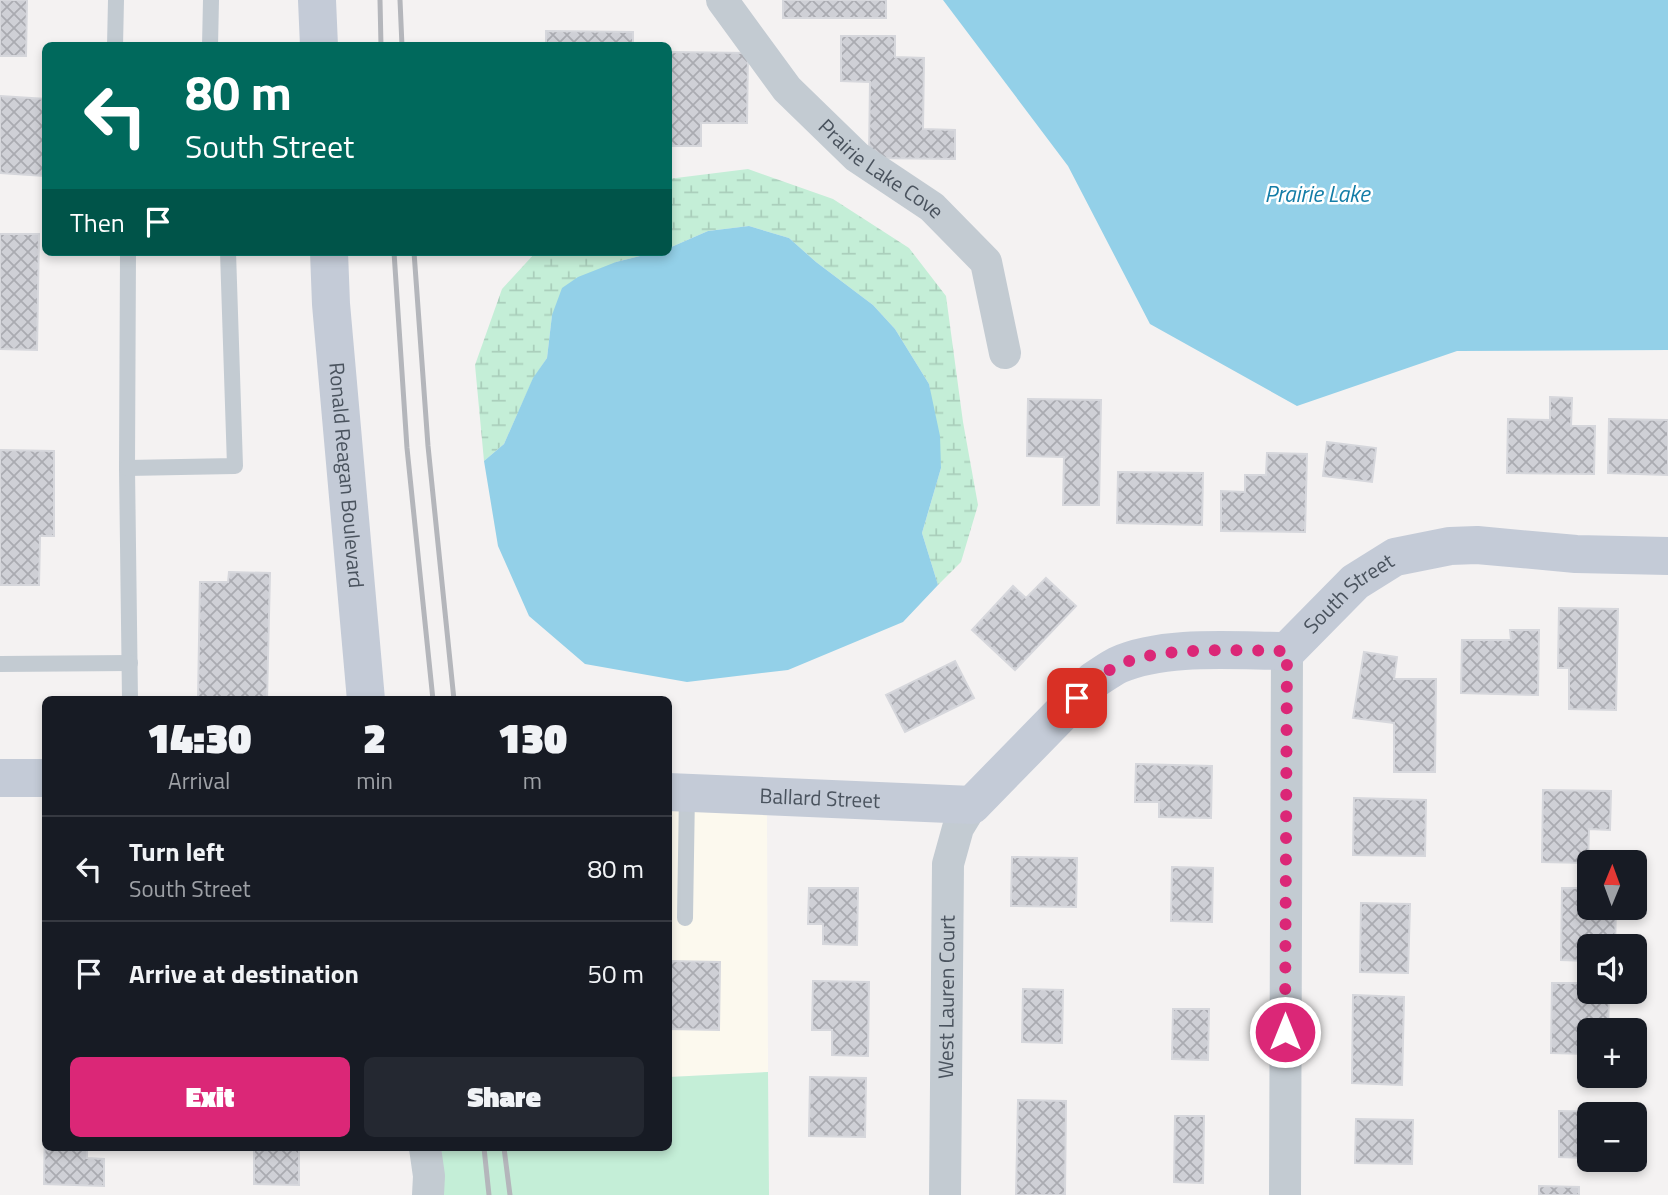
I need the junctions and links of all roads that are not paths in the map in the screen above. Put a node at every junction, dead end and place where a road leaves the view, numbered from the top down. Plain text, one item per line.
1 (116, 0) edge
2 (211, 0) edge
3 (317, 0) edge
4 (722, 0) edge
5 (115, 42) edge
6 (210, 42) edge
7 (319, 42) edge
8 (128, 256) edge
9 (228, 256) edge
10 (329, 256) edge
11 (1005, 353) dead end
12 (127, 468) junction
13 (1668, 556) edge
14 (1287, 651) junction
15 (130, 663) junction
16 (0, 664) edge
17 (130, 696) edge
18 (366, 696) edge
19 (0, 778) edge
20 (42, 778) edge
21 (678, 792) edge
22 (972, 805) junction
23 (685, 918) dead end
24 (425, 1151) edge
25 (428, 1195) edge
26 (945, 1195) edge
27 (1284, 1195) edge

1 - 5 lane
2 - 6 lane
3 - 7 street
4 - 11 street, Prairie Lake Cove
8 - 12 lane
9 - 12 lane
10 - 18 street, Ronald Reagan Boulevard
12 - 15 lane
13 - 14 street, South Street
14 - 22 street, South Street
14 - 27 street
15 - 16 lane
15 - 17 lane
19 - 20 street
21 - 22 street, Ballard Street
21 - 23 lane
22 - 26 street, West Lauren Court
24 - 25 street

